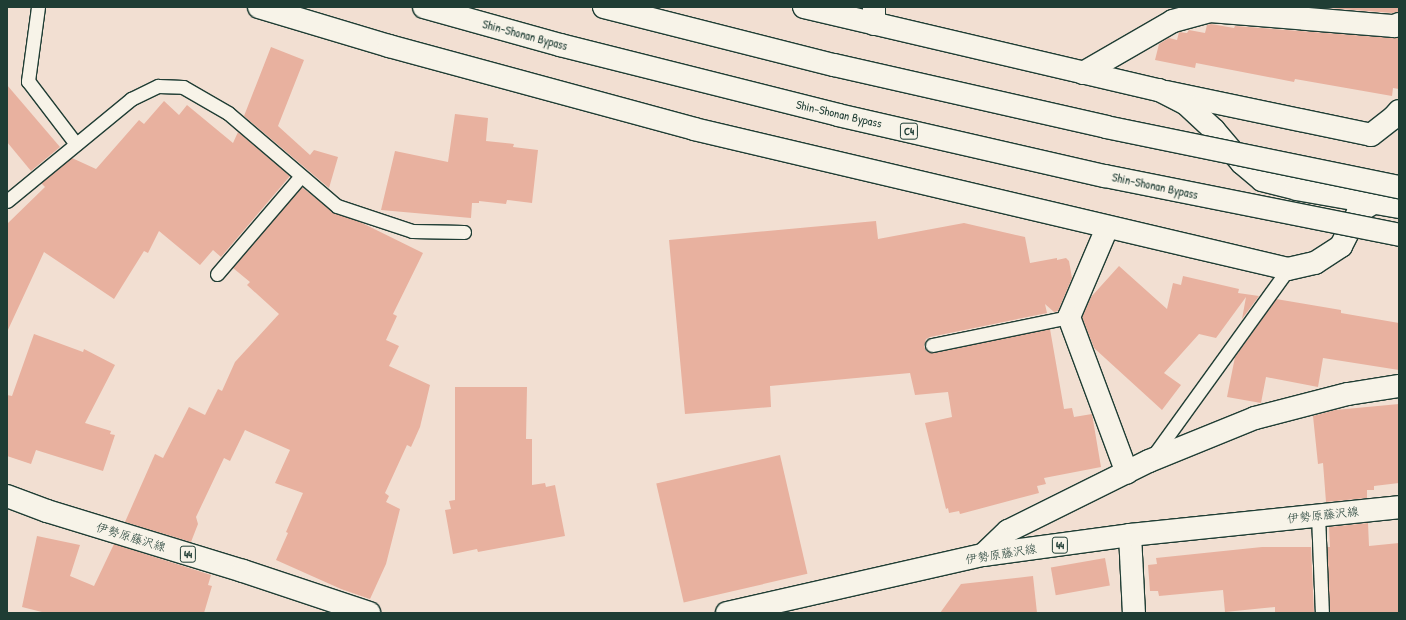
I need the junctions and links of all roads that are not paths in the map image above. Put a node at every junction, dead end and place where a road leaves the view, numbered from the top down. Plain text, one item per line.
1 (38, 7) edge
2 (259, 7) edge
3 (424, 7) edge
4 (604, 7) edge
5 (804, 7) edge
6 (1258, 11) edge
7 (874, 16) edge
8 (1399, 24) edge
9 (1083, 73) junction
10 (1159, 90) junction
11 (1399, 111) edge
12 (76, 144) junction
13 (301, 176) junction
14 (1399, 187) edge
15 (7, 201) edge
16 (1373, 203) junction
17 (1399, 207) edge
18 (1107, 228) junction
19 (464, 232) dead end
20 (1399, 235) edge
21 (1288, 269) junction
22 (217, 274) dead end
23 (1069, 317) junction
24 (932, 346) dead end
25 (1399, 386) edge
26 (1149, 461) junction
27 (1127, 473) junction
28 (7, 496) edge
29 (1399, 507) edge
30 (1318, 515) junction
31 (1130, 535) junction
32 (983, 556) junction
33 (369, 613) edge
34 (727, 613) edge
35 (1134, 613) edge
36 (1322, 613) edge

1 - 12 lane
2 - 18 main road
3 - 20 main road, Shin-Shonan Bypass / C4, bridge
4 - 14 main road, bridge
5 - 7 main road
6 - 8 main road
6 - 9 main road
7 - 9 main road
9 - 10 main road
10 - 11 main road
10 - 16 main road
12 - 13 lane
12 - 15 lane
13 - 19 lane
13 - 22 lane
16 - 17 main road
16 - 21 main road
18 - 21 main road
18 - 23 main road
21 - 26 lane
23 - 24 lane
23 - 27 main road
25 - 26 main road
26 - 27 main road
27 - 32 main road
28 - 33 main road, 伊勢原藤沢線 / 44
29 - 30 main road, 伊勢原藤沢線 / 44
30 - 31 main road, 伊勢原藤沢線 / 44
30 - 36 lane
31 - 32 main road, 伊勢原藤沢線 / 44
31 - 35 main road
32 - 34 main road, 伊勢原藤沢線 / 44

